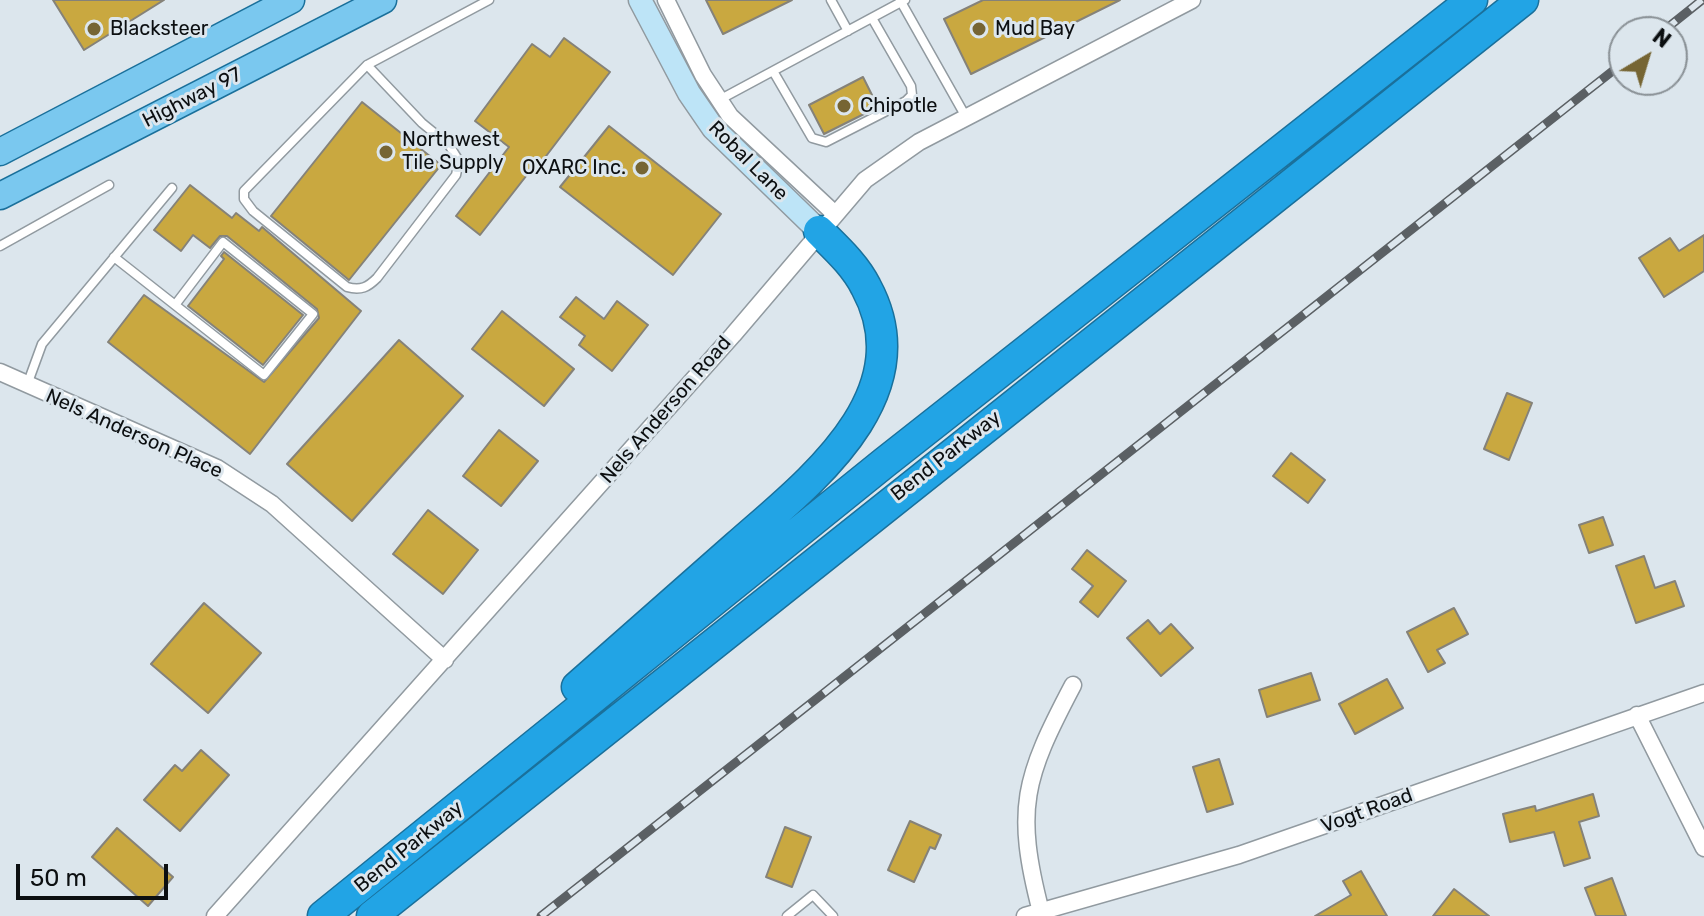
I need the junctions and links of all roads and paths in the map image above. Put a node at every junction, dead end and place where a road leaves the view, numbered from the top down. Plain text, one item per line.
1 (291, 0) edge
2 (383, 0) edge
3 (489, 0) edge
4 (640, 0) edge
5 (666, 0) edge
6 (831, 0) edge
7 (1192, 0) edge
8 (1472, 0) edge
9 (1523, 0) edge
10 (902, 1) edge
11 (872, 18) junction
12 (848, 31) junction
13 (367, 65) junction
14 (773, 71) junction
15 (719, 100) junction
16 (966, 118) junction
17 (0, 152) edge
18 (109, 185) dead end
19 (172, 188) dead end
20 (0, 196) edge
21 (827, 223) junction
22 (0, 246) edge
23 (114, 257) junction
24 (175, 305) junction
25 (0, 372) edge
26 (27, 386) junction
27 (445, 660) junction
28 (1073, 685) dead end
29 (1704, 693) edge
30 (1637, 715) junction
31 (470, 799) junction
32 (1704, 848) edge
33 (1033, 914) edge
34 (215, 916) edge
35 (323, 916) edge
36 (372, 916) edge
37 (787, 916) edge
38 (833, 916) edge

1 - 17 main road, Highway 97
2 - 20 main road, Highway 97
3 - 13 lane
4 - 21 main road, Robal Lane
5 - 15 street, Robal Lane
6 - 12 lane
7 - 16 street, Nels Anderson Road
8 - 31 highway, Bend Parkway
9 - 36 highway, Bend Parkway
10 - 11 lane
10 - 16 lane
11 - 12 lane
11 - 14 lane
12 - 14 lane
13 - 13 lane
14 - 15 lane
15 - 21 street, Robal Lane
16 - 21 street, Nels Anderson Road
18 - 22 lane
19 - 23 lane
21 - 27 street, Nels Anderson Road
21 - 31 highway
23 - 24 lane
23 - 26 lane
24 - 24 lane
25 - 26 street, Nels Anderson Place
26 - 27 street, Nels Anderson Place
27 - 34 street, Nels Anderson Road
28 - 33 street
29 - 30 street, Vogt Road
30 - 32 street
30 - 33 street, Vogt Road
31 - 35 highway, Bend Parkway
37 - 38 lane

